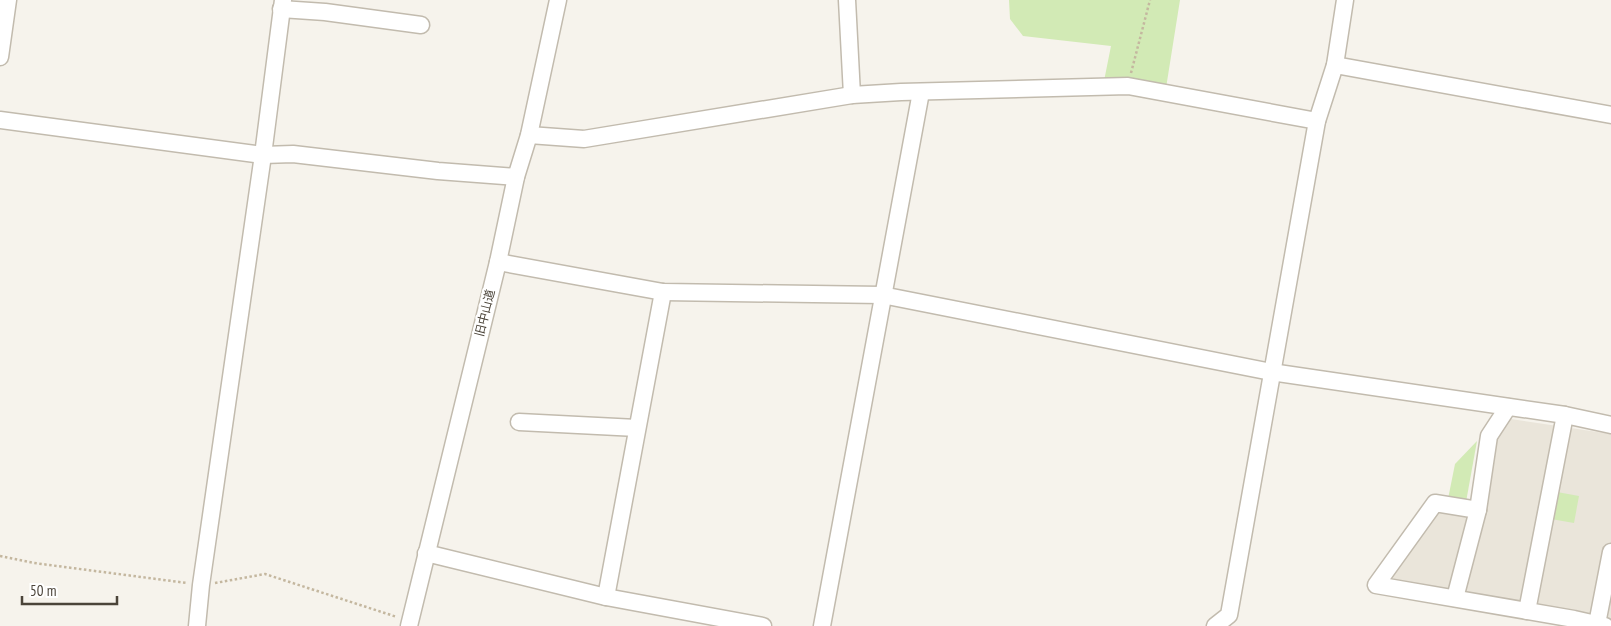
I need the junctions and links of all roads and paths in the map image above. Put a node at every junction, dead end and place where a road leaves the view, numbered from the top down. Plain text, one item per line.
1 (8, 0) edge
2 (558, 0) edge
3 (847, 0) edge
4 (1150, 0) edge
5 (1345, 0) edge
6 (282, 4) edge
7 (326, 6) edge
8 (421, 25) dead end
9 (0, 57) edge
10 (1335, 65) junction
11 (1128, 86) junction
12 (921, 92) junction
13 (852, 95) junction
14 (1611, 116) edge
15 (0, 120) edge
16 (1317, 121) junction
17 (529, 135) junction
18 (263, 155) junction
19 (516, 177) junction
20 (498, 262) junction
21 (663, 292) junction
22 (882, 295) junction
23 (1271, 372) junction
24 (1508, 407) junction
25 (1565, 416) junction
26 (519, 422) dead end
27 (1611, 424) edge
28 (637, 428) junction
29 (1478, 510) junction
30 (1611, 552) edge
31 (426, 553) junction
32 (0, 556) edge
33 (201, 585) junction
34 (606, 597) junction
35 (1454, 598) junction
36 (1528, 611) junction
37 (410, 624) edge
38 (1601, 625) edge
39 (197, 626) edge
40 (762, 626) edge
41 (822, 626) edge
42 (1216, 626) edge

1 - 9 street
2 - 17 street, 旧中山道
3 - 13 street
4 - 11 path
5 - 10 street
6 - 7 street
6 - 18 street
7 - 8 street
10 - 14 street
10 - 16 street
11 - 12 street
11 - 16 street
12 - 13 street
12 - 22 street
13 - 17 street
15 - 18 street
16 - 23 street
17 - 19 street, 旧中山道
18 - 19 street
18 - 33 street
19 - 20 street, 旧中山道
20 - 21 street
20 - 31 street, 旧中山道
21 - 22 street
21 - 28 street
22 - 23 street
22 - 41 street
23 - 24 street
23 - 42 street
24 - 25 street
24 - 29 street
25 - 27 street
25 - 36 street
26 - 28 street
28 - 34 street
29 - 35 street
29 - 35 street
30 - 38 street
31 - 34 street
31 - 37 street, 旧中山道
32 - 33 path
33 - 37 path
33 - 39 street
34 - 40 street
35 - 36 street
36 - 38 street

